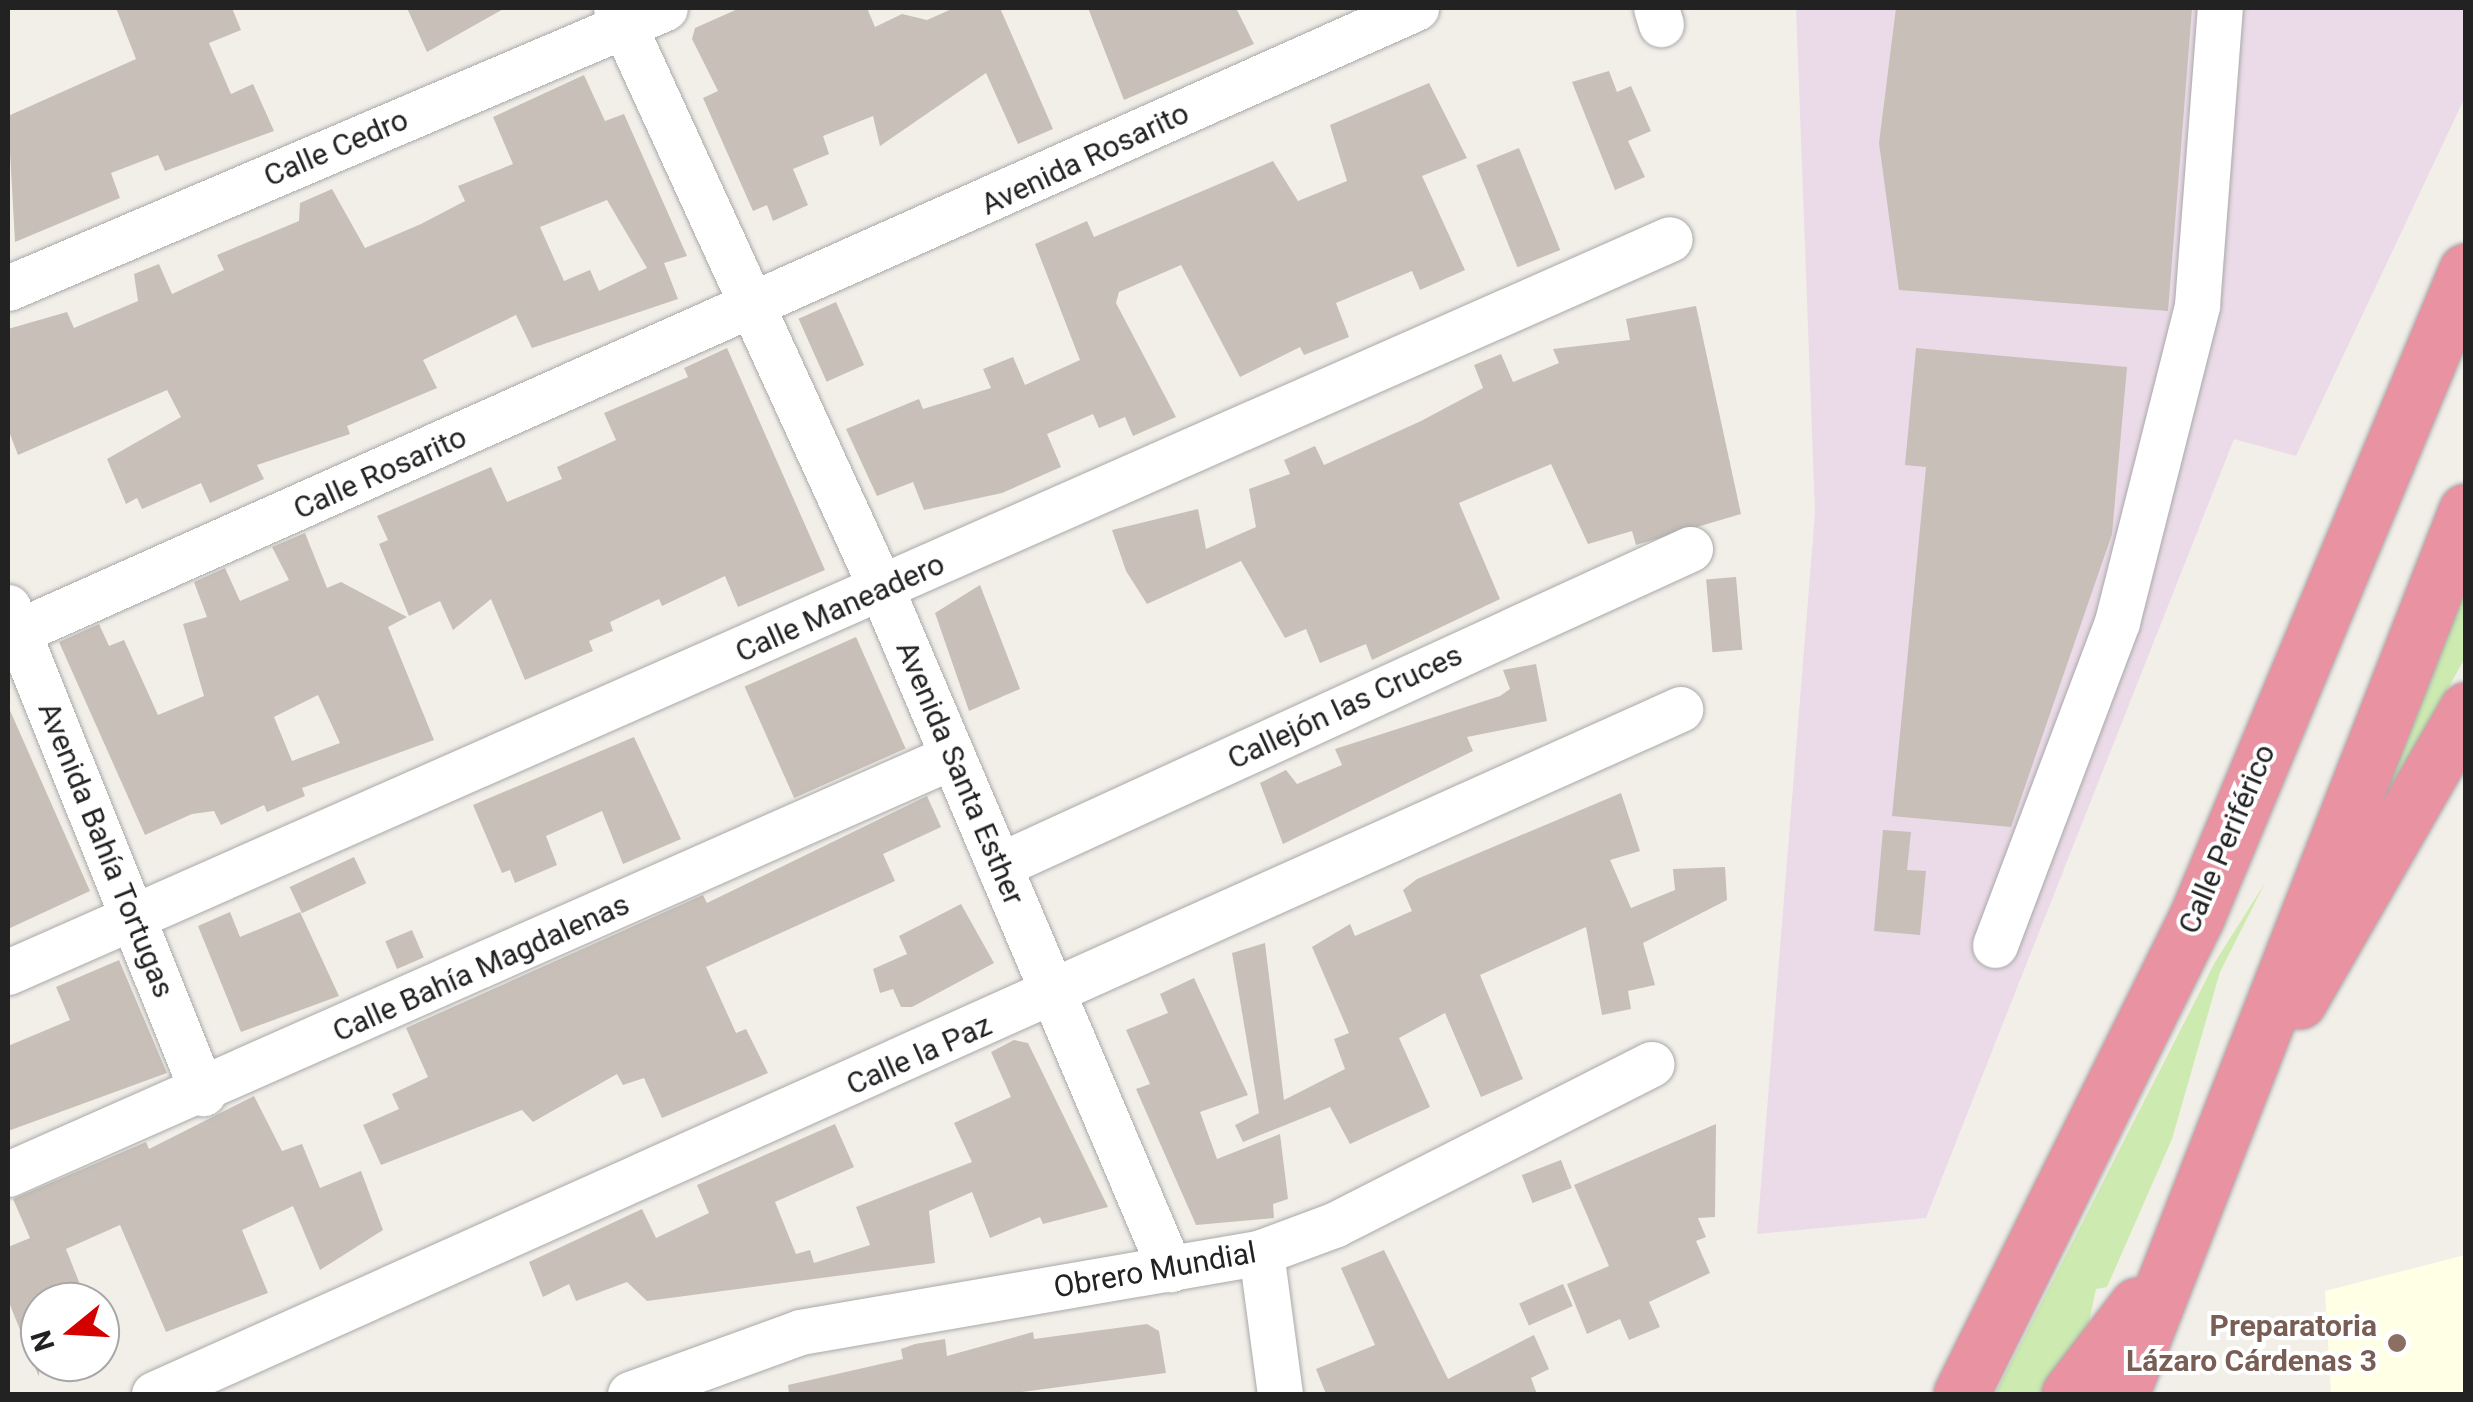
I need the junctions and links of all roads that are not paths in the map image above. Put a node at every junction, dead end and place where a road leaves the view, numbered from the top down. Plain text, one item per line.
1 (665, 8) edge
2 (1416, 8) edge
3 (2220, 8) edge
4 (620, 16) edge
5 (1670, 239) dead end
6 (2466, 272) edge
7 (8, 288) edge
8 (753, 310) junction
9 (2466, 510) edge
10 (1690, 549) dead end
11 (882, 590) junction
12 (11, 625) edge
13 (1680, 708) dead end
14 (2466, 710) edge
15 (951, 757) junction
16 (1000, 865) junction
17 (134, 916) junction
18 (1995, 945) dead end
19 (8, 972) edge
20 (1053, 996) junction
21 (1652, 1064) dead end
22 (202, 1093) junction
23 (2204, 1163) junction
24 (8, 1174) edge
25 (1262, 1252) junction
26 (2172, 1258) junction
27 (1170, 1268) junction
28 (154, 1394) edge
29 (630, 1394) edge
30 (1280, 1394) edge
31 (1961, 1394) edge
32 (2069, 1394) edge
33 (2121, 1394) edge

1 - 4 street, Calle Cedro
2 - 8 street, Avenida Rosarito
3 - 18 street
4 - 7 street, Calle Cedro
4 - 8 street, Avenida Santa Esther
5 - 11 street, Calle Maneadero
6 - 31 highway, Calle Periférico
8 - 11 street, Avenida Santa Esther
8 - 12 street, Calle Rosarito
9 - 23 highway
10 - 16 street, Callejón las Cruces
11 - 15 street, Avenida Santa Esther
11 - 17 street, Calle Maneadero
12 - 17 street, Avenida Bahía Tortugas
13 - 20 street, Calle la Paz
14 - 23 highway
15 - 16 street, Avenida Santa Esther
15 - 22 street, Calle Bahía Magdalenas
16 - 20 street, Avenida Santa Esther
17 - 19 street, Calle Maneadero
17 - 22 street, Avenida Bahía Tortugas
20 - 27 street, Avenida Santa Esther
20 - 28 street, Calle la Paz
21 - 25 street, Obrero Mundial
22 - 24 street, Calle Bahía Magdalenas
23 - 26 highway
25 - 27 street, Obrero Mundial
25 - 30 street
26 - 32 highway
26 - 33 highway
27 - 29 street, Obrero Mundial

